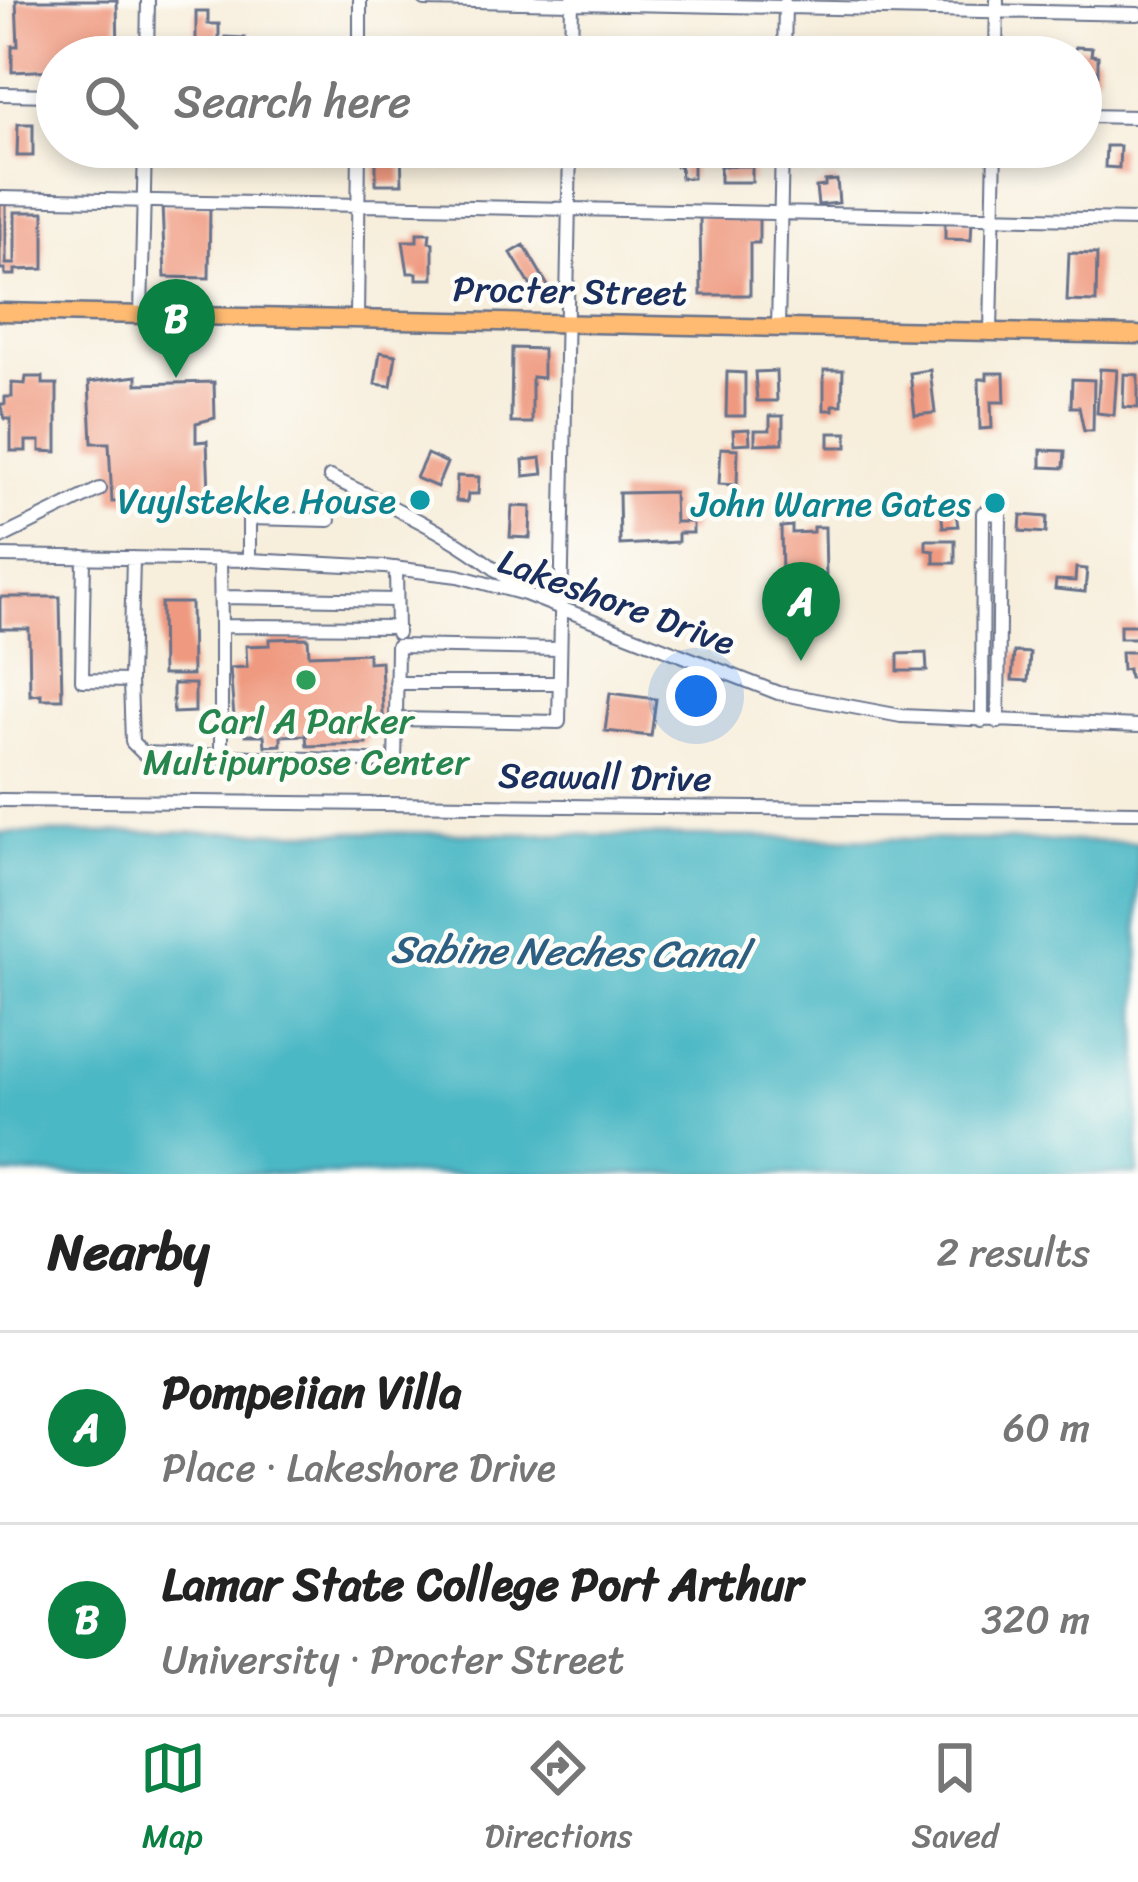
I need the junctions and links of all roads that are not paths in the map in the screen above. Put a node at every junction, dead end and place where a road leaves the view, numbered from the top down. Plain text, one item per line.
1 (148, 0) edge
2 (360, 0) edge
3 (425, 0) edge
4 (572, 1) edge
5 (785, 3) edge
6 (997, 5) edge
7 (1138, 14) edge
8 (147, 36) edge
9 (360, 36) edge
10 (571, 36) edge
11 (784, 36) edge
12 (996, 36) edge
13 (0, 94) edge
14 (36, 95) edge
15 (1102, 116) edge
16 (1138, 117) edge
17 (144, 168) edge
18 (359, 168) edge
19 (570, 168) edge
20 (782, 168) edge
21 (994, 168) edge
22 (0, 198) edge
23 (143, 200) junction
24 (359, 204) junction
25 (569, 209) junction
26 (781, 213) junction
27 (993, 218) junction
28 (1138, 220) edge
29 (0, 312) edge
30 (141, 315) junction
31 (357, 319) junction
32 (567, 323) junction
33 (778, 328) junction
34 (991, 332) junction
35 (1138, 335) edge
36 (330, 477) dead end
37 (100, 489) dead end
38 (329, 520) dead end
39 (0, 538) edge
40 (0, 556) edge
41 (84, 557) junction
42 (133, 558) junction
43 (220, 560) junction
44 (249, 560) junction
45 (396, 568) junction
46 (525, 594) junction
47 (220, 597) junction
48 (396, 600) junction
49 (559, 609) junction
50 (221, 626) junction
51 (397, 627) junction
52 (397, 646) junction
53 (559, 649) junction
54 (130, 681) junction
55 (397, 683) junction
56 (559, 683) junction
57 (396, 719) junction
58 (982, 721) junction
59 (998, 722) junction
60 (1138, 726) edge
61 (221, 757) junction
62 (0, 800) edge
63 (1138, 812) edge

1 - 8 street
2 - 9 street
3 - 4 street
4 - 5 street
4 - 10 street
5 - 6 street
5 - 11 street
6 - 7 street
6 - 12 street
13 - 14 street
15 - 16 street
17 - 23 street
18 - 24 street
19 - 25 street
20 - 26 street
21 - 27 street
22 - 23 street
23 - 24 street
23 - 30 street
24 - 25 street
24 - 31 street
25 - 26 street
25 - 32 street
26 - 27 street
26 - 33 street
27 - 28 street
27 - 34 street
29 - 30 main road, Procter Street
30 - 31 main road, Procter Street
31 - 32 main road, Procter Street
32 - 33 main road, Procter Street
32 - 49 street
33 - 34 main road, Procter Street
34 - 35 main road, Procter Street
36 - 46 street
37 - 39 street
38 - 44 street
40 - 41 street, Lakeshore Drive
41 - 42 street, Lakeshore Drive
41 - 54 street
42 - 43 street, Lakeshore Drive
42 - 54 street
43 - 44 street, Lakeshore Drive
43 - 47 street
44 - 45 street, Lakeshore Drive
45 - 46 street, Lakeshore Drive
45 - 48 street
46 - 49 street, Lakeshore Drive
47 - 48 street
47 - 50 street
48 - 51 street
49 - 53 street
49 - 58 street, Lakeshore Drive
50 - 51 street
50 - 61 street
51 - 52 street
52 - 53 street
52 - 55 street
53 - 56 street
54 - 61 street
55 - 56 street
55 - 57 street
56 - 57 street
57 - 61 street
58 - 59 street, Lakeshore Drive
58 - 59 street
59 - 60 street, Lakeshore Drive
62 - 63 street, Seawall Drive

